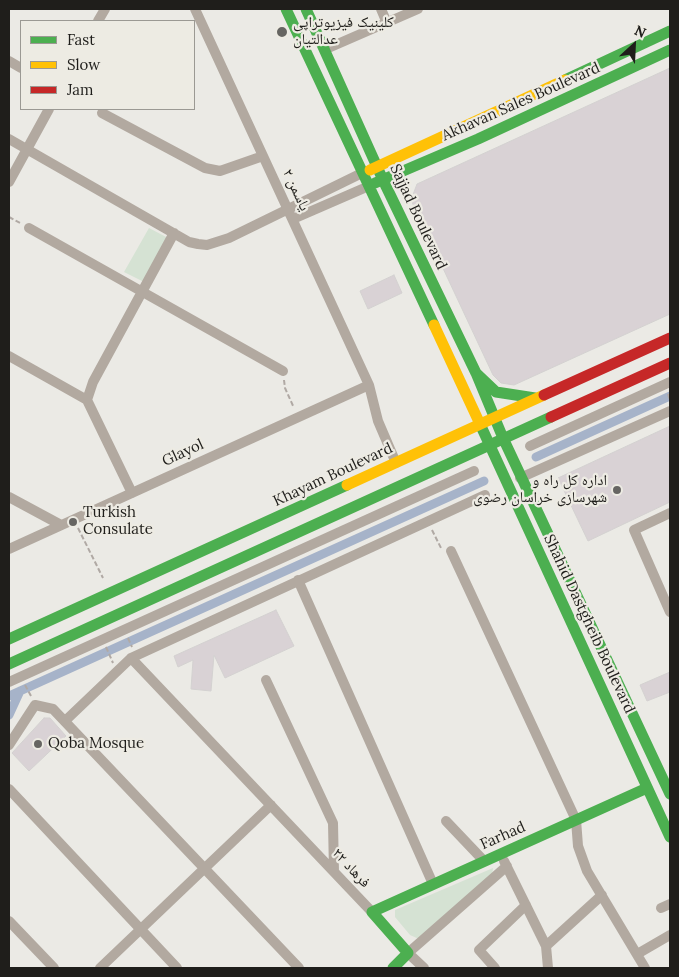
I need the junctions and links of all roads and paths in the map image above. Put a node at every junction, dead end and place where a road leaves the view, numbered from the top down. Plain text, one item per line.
1 (105, 9) edge
2 (195, 9) edge
3 (286, 9) edge
4 (306, 9) edge
5 (381, 9) edge
6 (418, 9) edge
7 (99, 20) edge
8 (387, 23) junction
9 (670, 31) edge
10 (326, 49) junction
11 (670, 50) edge
12 (9, 61) edge
13 (20, 67) edge
14 (48, 110) edge
15 (102, 113) dead end
16 (9, 139) edge
17 (27, 149) junction
18 (262, 156) junction
19 (377, 167) junction
20 (362, 173) junction
21 (383, 180) junction
22 (9, 182) edge
23 (369, 186) junction
24 (287, 208) junction
25 (9, 217) edge
26 (293, 219) junction
27 (29, 228) joint
28 (174, 233) junction
29 (142, 292) junction
30 (670, 338) edge
31 (9, 356) edge
32 (670, 363) edge
33 (283, 370) joint
34 (476, 373) junction
35 (670, 382) edge
36 (369, 385) junction
37 (537, 398) junction
38 (87, 400) junction
39 (670, 411) edge
40 (494, 416) junction
41 (299, 417) junction
42 (480, 424) junction
43 (503, 438) junction
44 (489, 446) junction
45 (530, 446) dead end
46 (396, 462) junction
47 (474, 471) dead end
48 (520, 478) junction
49 (132, 493) junction
50 (485, 495) dead end
51 (9, 497) edge
52 (670, 513) edge
53 (74, 519) junction
54 (427, 521) junction
55 (61, 525) junction
56 (9, 549) edge
57 (205, 550) junction
58 (451, 551) joint
59 (213, 570) junction
60 (103, 578) dead end
61 (298, 580) junction
62 (670, 612) edge
63 (124, 630) junction
64 (9, 640) edge
65 (103, 640) junction
66 (134, 657) junction
67 (9, 664) edge
68 (117, 672) junction
69 (22, 679) dead end
70 (266, 680) dead end
71 (9, 682) edge
72 (36, 705) junction
73 (65, 722) junction
74 (9, 744) edge
75 (669, 787) edge
76 (647, 788) junction
77 (9, 789) edge
78 (271, 805) junction
79 (576, 820) junction
80 (446, 821) dead end
81 (670, 837) edge
82 (500, 854) junction
83 (484, 861) junction
84 (507, 866) junction
85 (204, 868) junction
86 (334, 872) junction
87 (433, 884) junction
88 (602, 895) junction
89 (526, 905) junction
90 (372, 912) junction
91 (9, 920) edge
92 (140, 930) junction
93 (670, 935) edge
94 (546, 946) junction
95 (408, 953) junction
96 (638, 953) junction
97 (54, 968) edge
98 (100, 968) edge
99 (178, 968) edge
100 (299, 968) edge
101 (394, 968) edge
102 (424, 968) edge
103 (495, 968) edge
104 (548, 968) edge
105 (646, 968) edge

1 - 7 street
2 - 18 street, یاسمن ۲
3 - 20 main road, Sajjad Boulevard
4 - 10 main road, Sajjad Boulevard
5 - 8 street
6 - 8 street
8 - 10 street
9 - 19 main road
10 - 19 main road, Sajjad Boulevard
11 - 21 main road, Akhavan Sales Boulevard
12 - 13 street
14 - 17 street
15 - 18 street
16 - 17 street
17 - 22 street
17 - 28 street
18 - 24 street, یاسمن ۲
19 - 20 main road
19 - 21 main road, Sajjad Boulevard
20 - 23 main road, Sajjad Boulevard
20 - 24 street
21 - 23 main road, Akhavan Sales Boulevard
21 - 34 main road, Sajjad Boulevard
23 - 26 street
23 - 42 main road, Sajjad Boulevard
24 - 26 street, یاسمن ۲
24 - 28 street
25 - 27 path
26 - 36 street, یاسمن ۲
27 - 29 street
28 - 29 street
29 - 33 street
29 - 38 street
30 - 37 main road, Khayam Boulevard
31 - 38 street
32 - 43 main road
33 - 41 path
34 - 37 main road
34 - 40 main road, Sajjad Boulevard
35 - 45 street
36 - 41 street, Glayol
36 - 46 street, یاسمن ۲
37 - 40 main road, Khayam Boulevard
38 - 49 street
39 - 48 street
40 - 42 main road, Khayam Boulevard
40 - 43 main road, Sajjad Boulevard
41 - 49 street, Glayol
42 - 44 main road, Shahid Dastgheib Boulevard
42 - 46 main road, Khayam Boulevard
43 - 44 main road
43 - 48 main road, Shahid Dastgheib Boulevard
44 - 59 main road
44 - 76 main road, Shahid Dastgheib Boulevard
46 - 57 main road, Khayam Boulevard
47 - 63 street
48 - 75 main road, Shahid Dastgheib Boulevard
49 - 53 street, Glayol
50 - 54 street
51 - 55 street
52 - 62 street
53 - 55 street, Glayol
53 - 60 path
54 - 58 path
54 - 61 street
55 - 56 street, Glayol
57 - 59 main road
57 - 64 main road, Khayam Boulevard
58 - 79 street
59 - 67 main road
61 - 66 street
61 - 87 street
63 - 65 street
63 - 66 path
65 - 68 path
65 - 71 street
66 - 68 street
66 - 78 street, فرهاد ۲۲
68 - 73 street
69 - 72 path
70 - 86 street
72 - 73 street
72 - 74 street
73 - 85 street
76 - 79 main road, Farhad
76 - 81 main road, Shahid Dastgheib Boulevard
77 - 92 street
78 - 85 street
78 - 86 street, فرهاد ۲۲
79 - 82 main road, Farhad
79 - 88 street
80 - 83 street
82 - 83 main road, Farhad
82 - 84 street
83 - 87 main road, Farhad
84 - 89 street
84 - 95 street, Farhad
85 - 92 street
85 - 100 street
86 - 90 street, فرهاد ۲۲
87 - 90 main road, Farhad
88 - 94 street
88 - 96 street
89 - 94 street
89 - 103 street
90 - 95 main road, فرهاد ۲۲
91 - 97 street
92 - 98 street
92 - 99 street
93 - 96 street
94 - 104 street
95 - 101 main road, Farhad
95 - 102 street
96 - 105 street

